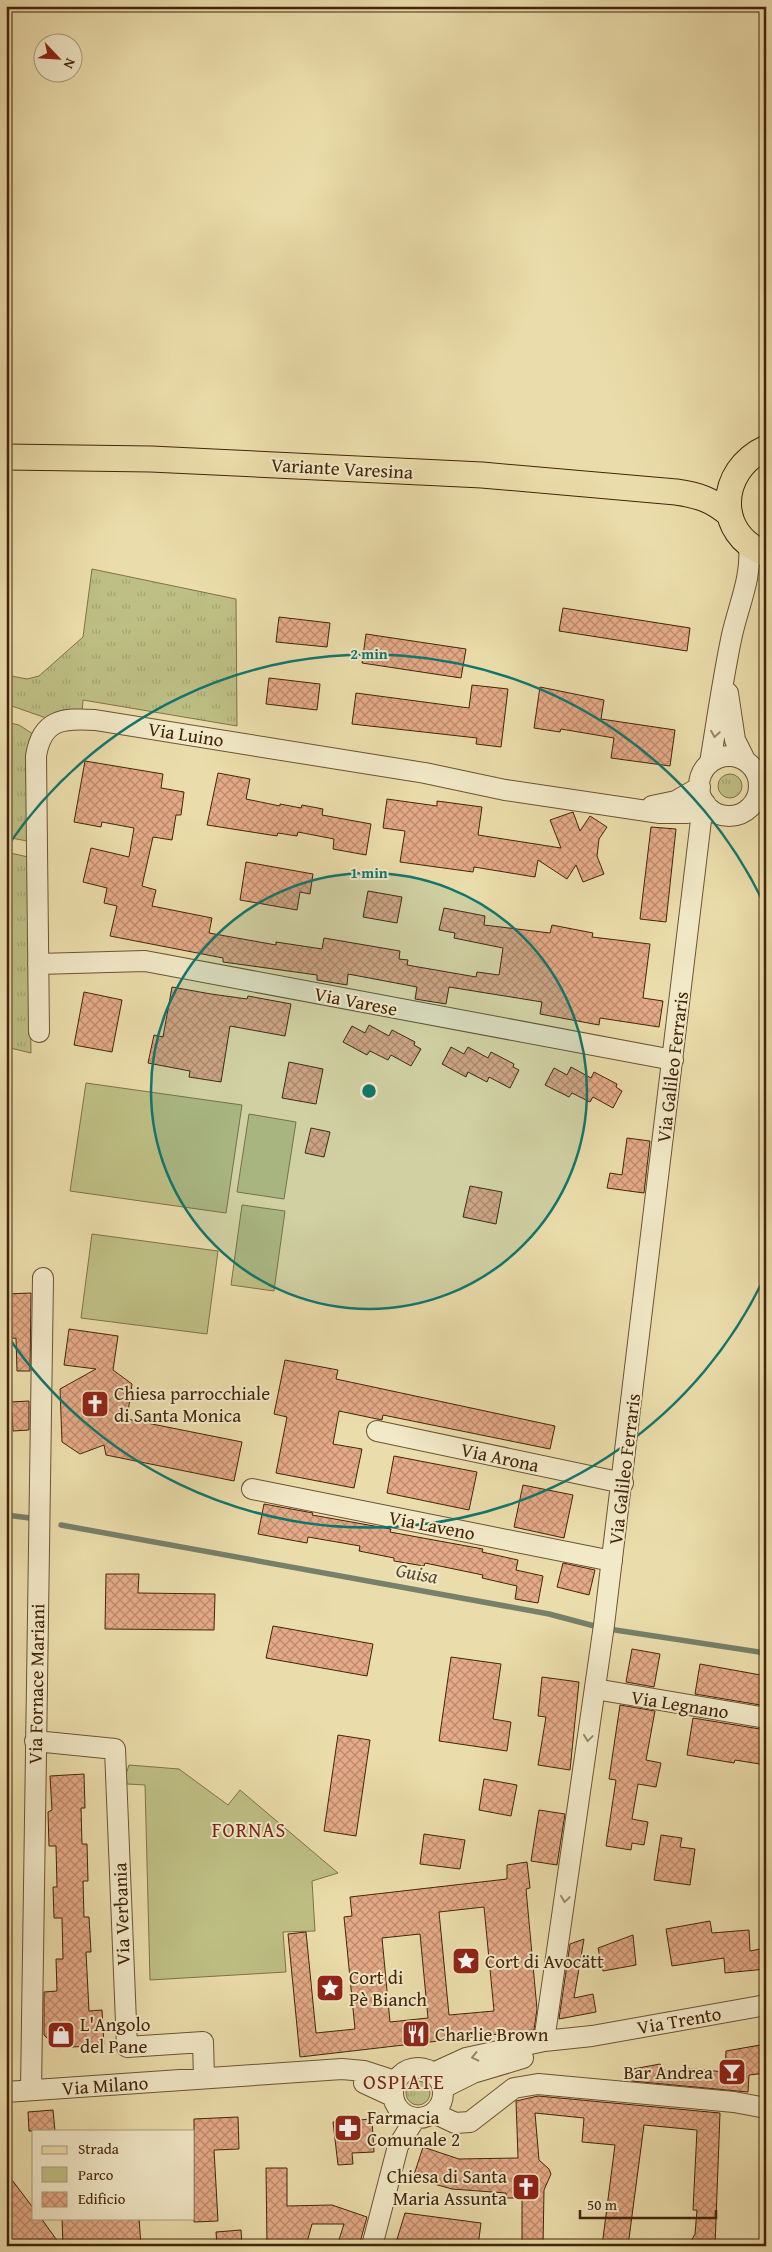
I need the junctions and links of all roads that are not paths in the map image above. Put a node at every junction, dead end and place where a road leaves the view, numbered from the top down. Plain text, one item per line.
1 (766, 448) edge
2 (6, 457) edge
3 (736, 472) junction
4 (676, 492) junction
5 (730, 515) junction
6 (757, 549) edge
7 (766, 566) edge
8 (746, 591) junction
9 (727, 671) junction
10 (745, 760) junction
11 (710, 763) junction
12 (762, 784) edge
13 (709, 803) junction
14 (756, 811) edge
15 (38, 964) junction
16 (39, 1032) dead end
17 (673, 1060) junction
18 (43, 1278) dead end
19 (377, 1430) dead end
20 (622, 1483) junction
21 (252, 1489) dead end
22 (612, 1561) junction
23 (595, 1690) junction
24 (766, 1718) edge
25 (35, 1741) junction
26 (766, 2005) edge
27 (592, 2036) junction
28 (544, 2041) junction
29 (204, 2078) junction
30 (438, 2081) junction
31 (31, 2090) junction
32 (6, 2092) edge
33 (394, 2094) junction
34 (766, 2108) edge
35 (425, 2116) junction
36 (398, 2146) junction
37 (372, 2246) edge

1 - 3 main road, Variante Varesina
2 - 4 main road, Variante Varesina
3 - 4 main road, Variante Varesina
3 - 5 main road, Variante Varesina
4 - 5 main road, Variante Varesina
5 - 6 main road, Variante Varesina
6 - 8 street
7 - 8 street
8 - 9 street
9 - 10 street
9 -> 11 street
10 - 11 street
10 - 12 street
11 - 13 street
12 - 14 street
13 - 14 street
13 - 15 street, Via Luino
13 - 17 street, Via Galileo Ferraris
15 - 16 street, Via Luino
15 - 17 street, Via Varese
17 - 20 street, Via Galileo Ferraris
18 - 25 street, Via Fornace Mariani
19 - 20 street, Via Arona
20 - 22 street, Via Galileo Ferraris
21 - 22 street, Via Laveno
22 - 23 street, Via Galileo Ferraris
23 - 24 street, Via Legnano
23 -> 28 street, Via Galileo Ferraris
25 - 29 street, Via Verbania
25 - 31 street, Via Fornace Mariani
26 - 27 street, Via Trento
27 - 28 street
27 - 30 street
28 -> 30 street
29 - 31 street, Via Milano
29 - 33 street, Via Milano
30 - 33 street
30 - 35 street
31 - 32 street, Via Milano
33 - 35 street
33 - 36 street
34 - 35 street
35 - 36 street
36 - 37 street

